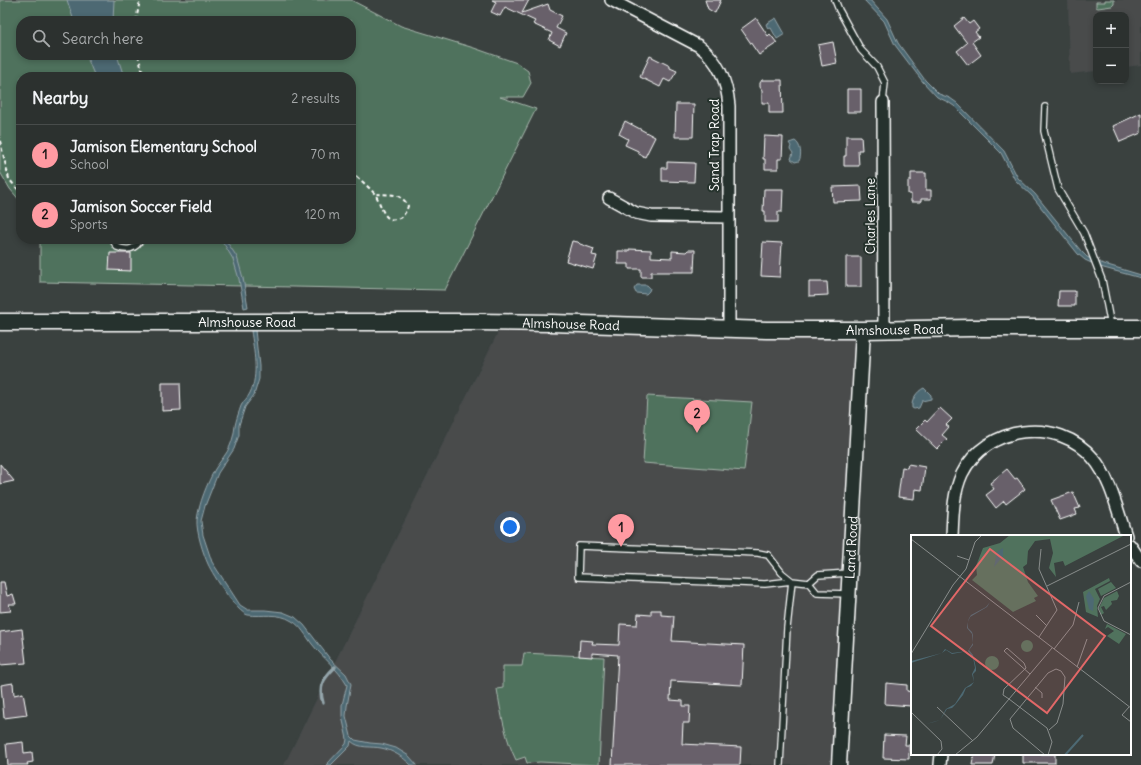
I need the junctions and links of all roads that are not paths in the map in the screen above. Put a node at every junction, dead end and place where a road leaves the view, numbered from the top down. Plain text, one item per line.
1 (611, 0) edge
2 (835, 0) edge
3 (883, 102) joint
4 (1045, 107) dead end
5 (609, 198) dead end
6 (728, 217) junction
7 (115, 244) edge
8 (138, 244) edge
9 (0, 322) edge
10 (1111, 327) junction
11 (729, 328) junction
12 (1141, 328) edge
13 (863, 330) junction
14 (884, 330) junction
15 (952, 535) edge
16 (1126, 535) edge
17 (1131, 546) edge
18 (1141, 561) edge
19 (849, 573) junction
20 (792, 580) junction
21 (809, 583) junction
22 (848, 594) junction
23 (941, 755) edge
24 (780, 765) edge
25 (839, 765) edge
26 (940, 765) edge

1 - 6 street, Sand Trap Road
2 - 3 lane
3 - 14 street, Charles Lane
4 - 10 lane
5 - 6 street
6 - 11 street, Sand Trap Road
7 - 8 lane
9 - 11 main road, Almshouse Road
10 - 12 main road, Almshouse Road
10 - 14 main road, Almshouse Road
11 - 13 main road, Almshouse Road
13 - 14 main road, Almshouse Road
13 - 19 street, Land Road
15 - 16 street
17 - 18 street
19 - 21 lane
19 - 22 street, Land Road
20 - 20 lane
20 - 21 lane
20 - 24 lane
21 - 22 lane
22 - 25 street, Land Road
23 - 26 street

